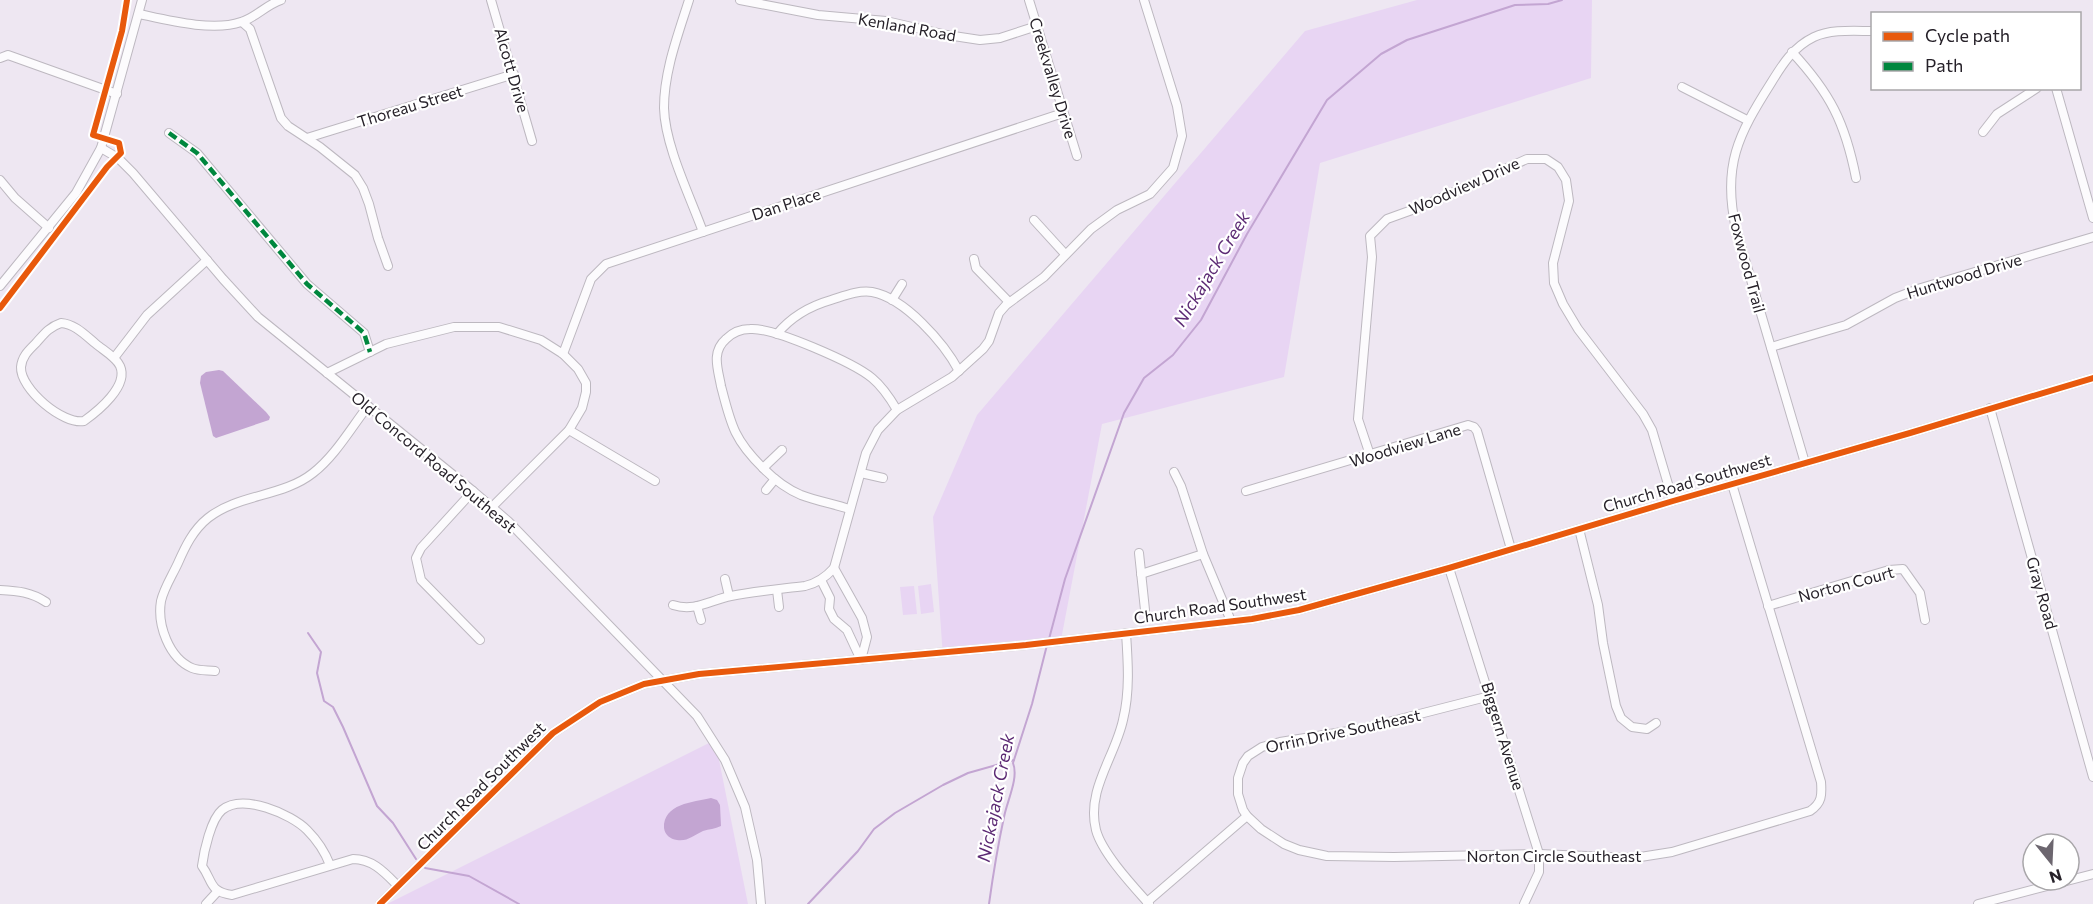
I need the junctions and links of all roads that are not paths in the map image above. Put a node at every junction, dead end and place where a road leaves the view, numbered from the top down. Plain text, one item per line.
1 (142, 0) edge
2 (281, 0) edge
3 (491, 0) edge
4 (689, 0) edge
5 (740, 0) edge
6 (1029, 0) edge
7 (1144, 0) edge
8 (139, 14) junction
9 (242, 22) junction
10 (1037, 26) junction
11 (1871, 31) edge
12 (1792, 52) junction
13 (0, 58) edge
14 (514, 74) junction
15 (1682, 87) dead end
16 (2034, 90) edge
17 (2057, 90) edge
18 (117, 94) junction
19 (1063, 113) junction
20 (1747, 120) junction
21 (1983, 132) dead end
22 (169, 133) dead end
23 (307, 138) junction
24 (532, 141) dead end
25 (101, 148) junction
26 (1077, 156) dead end
27 (1856, 178) dead end
28 (0, 180) edge
29 (2093, 218) edge
30 (1034, 220) dead end
31 (49, 228) junction
32 (703, 232) junction
33 (2093, 237) edge
34 (1065, 254) junction
35 (974, 259) dead end
36 (207, 260) junction
37 (388, 266) dead end
38 (902, 284) dead end
39 (0, 286) edge
40 (892, 300) junction
41 (1009, 302) junction
42 (777, 334) junction
43 (1771, 348) junction
44 (370, 352) junction
45 (563, 354) junction
46 (114, 358) junction
47 (959, 371) junction
48 (327, 373) junction
49 (2093, 378) edge
50 (368, 406) junction
51 (1990, 408) junction
52 (897, 411) junction
53 (569, 430) junction
54 (782, 450) dead end
55 (1370, 455) junction
56 (1805, 463) junction
57 (763, 468) junction
58 (1174, 472) dead end
59 (861, 473) junction
60 (883, 478) dead end
61 (775, 479) junction
62 (655, 481) dead end
63 (1732, 484) junction
64 (766, 490) dead end
65 (473, 491) junction
66 (1246, 491) dead end
67 (1673, 501) junction
68 (492, 507) junction
69 (849, 509) junction
70 (1579, 529) junction
71 (1511, 549) junction
72 (1139, 554) dead end
73 (1203, 554) junction
74 (834, 568) junction
75 (1449, 568) junction
76 (1141, 574) junction
77 (725, 579) dead end
78 (821, 580) junction
79 (0, 590) edge
80 (777, 590) junction
81 (849, 593) junction
82 (729, 596) junction
83 (830, 598) junction
84 (46, 602) dead end
85 (673, 605) dead end
86 (698, 606) junction
87 (1768, 606) junction
88 (780, 608) dead end
89 (1145, 610) dead end
90 (702, 620) dead end
91 (1925, 620) dead end
92 (1231, 621) junction
93 (1126, 633) junction
94 (480, 640) dead end
95 (861, 660) junction
96 (215, 671) dead end
97 (662, 679) junction
98 (1490, 696) junction
99 (1656, 723) dead end
100 (2093, 777) edge
101 (1247, 816) junction
102 (1539, 854) junction
103 (330, 865) junction
104 (2093, 874) edge
105 (398, 886) junction
106 (218, 891) junction
107 (761, 901) edge
108 (1148, 903) edge
109 (206, 904) edge
110 (380, 904) edge
111 (1524, 904) edge
112 (1978, 904) edge

1 - 8 street
2 - 9 street
3 - 14 street, Alcott Drive
4 - 32 street
5 - 10 street, Kenland Road
6 - 10 street, Creekvalley Drive
7 - 34 street
8 - 9 street
8 - 18 street
9 - 23 street
10 - 19 street, Creekvalley Drive
11 - 12 street, Foxwood Trail
12 - 20 street, Foxwood Trail
12 - 27 street
13 - 18 street
14 - 23 street, Thoreau Street
14 - 24 street, Alcott Drive
15 - 20 street
16 - 21 street
17 - 29 street
18 - 25 street
19 - 26 street, Creekvalley Drive
19 - 32 street, Dan Place
20 - 43 street, Foxwood Trail
22 - 44 street
23 - 37 street
25 - 31 street
25 - 36 street, Old Concord Road Southeast
28 - 31 street
30 - 34 street
31 - 39 street
32 - 45 street, Dan Place
33 - 43 street, Huntwood Drive
34 - 41 street
35 - 41 street
36 - 46 street
36 - 48 street, Old Concord Road Southeast
38 - 40 street
40 - 42 street
40 - 47 street
41 - 47 street
42 - 52 street
42 - 57 street
43 - 56 street, Foxwood Trail
44 - 45 street
44 - 48 street
45 - 53 street
46 - 46 street
47 - 52 street
48 - 50 street, Old Concord Road Southeast
49 - 51 street, Church Road Southwest
50 - 65 street, Old Concord Road Southeast
50 - 96 street
51 - 56 street, Church Road Southwest
51 - 100 street, Gray Road
52 - 59 street
53 - 62 street
53 - 68 street
54 - 57 street
55 - 66 street, Woodview Lane
55 - 67 street, Woodview Drive
55 - 71 street, Woodview Lane
56 - 63 street, Church Road Southwest
57 - 61 street
58 - 73 street
59 - 60 street
59 - 69 street
61 - 64 street
61 - 69 street
63 - 67 street, Church Road Southwest
63 - 87 street, Norton Circle Southeast
65 - 68 street, Old Concord Road Southeast
65 - 94 street
67 - 70 street, Church Road Southwest
68 - 97 street, Old Concord Road Southeast
69 - 74 street
70 - 71 street, Church Road Southwest
70 - 99 street
71 - 75 street, Church Road Southwest
72 - 76 street
73 - 76 street
73 - 92 street
74 - 78 street
74 - 81 street
75 - 92 street, Church Road Southwest
75 - 98 street, Biggern Avenue
76 - 89 street
77 - 82 street
78 - 80 street
78 - 83 street
79 - 84 street
80 - 82 street
80 - 88 street
81 - 83 street
81 - 95 street
82 - 86 street
83 - 95 street
85 - 86 street
86 - 90 street
87 - 91 street, Norton Court
87 - 102 street, Norton Circle Southeast
92 - 93 street, Church Road Southwest
93 - 95 street, Church Road Southwest
93 - 108 street
95 - 97 street, Church Road Southwest
97 - 105 street, Church Road Southwest
97 - 107 street, Old Concord Road Southeast
98 - 101 street, Orrin Drive Southeast
98 - 102 street, Biggern Avenue
101 - 102 street, Norton Circle Southeast
101 - 108 street
102 - 111 street, Biggern Avenue
103 - 105 street
103 - 106 street
103 - 106 street
104 - 112 street
105 - 110 street, Church Road Southwest
106 - 109 street

